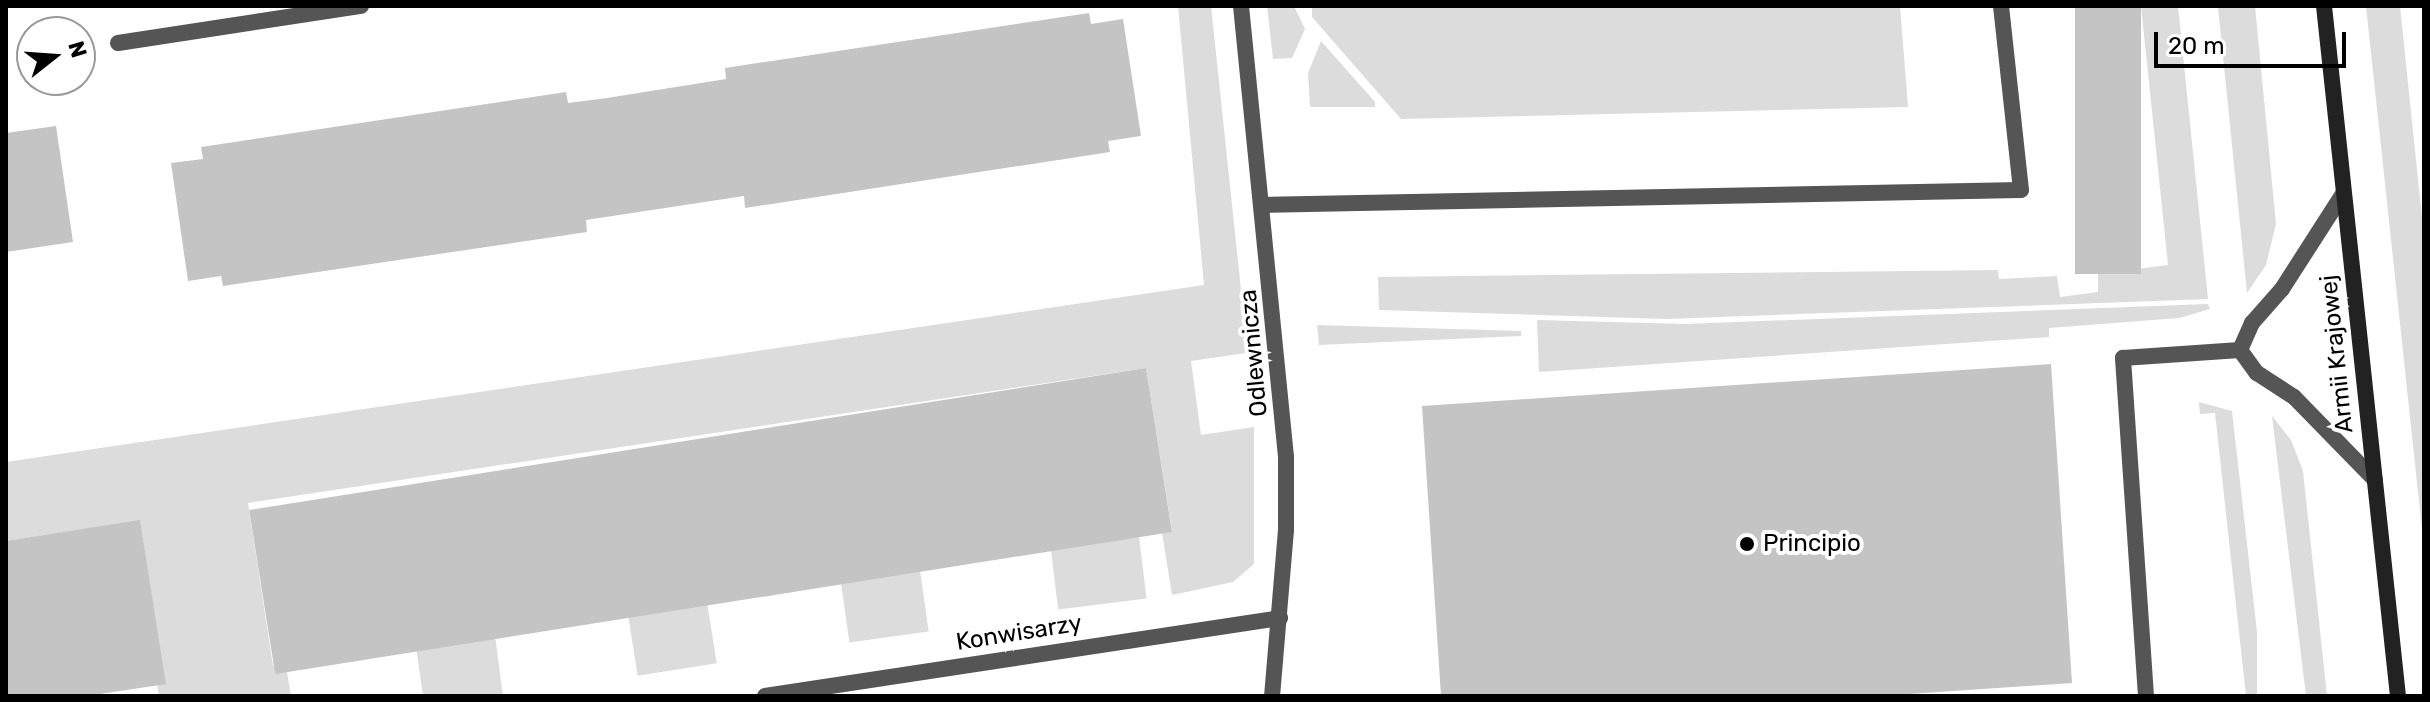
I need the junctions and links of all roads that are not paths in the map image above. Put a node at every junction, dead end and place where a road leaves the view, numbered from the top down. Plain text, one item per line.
1 (361, 6) edge
2 (1241, 6) edge
3 (2001, 6) edge
4 (2324, 6) edge
5 (118, 43) dead end
6 (2343, 194) junction
7 (1263, 205) junction
8 (2240, 350) junction
9 (2375, 480) junction
10 (1280, 618) junction
11 (765, 696) edge
12 (1272, 696) edge
13 (2146, 696) edge
14 (2398, 696) edge

1 - 5 street
2 - 7 street, Odlewnicza
3 - 7 street
4 - 6 main road, Armii Krajowej
6 - 8 street
6 - 9 main road, Armii Krajowej
7 - 10 street, Odlewnicza
8 - 9 street
8 - 13 street
9 - 14 main road, Armii Krajowej
10 - 11 street, Konwisarzy
10 - 12 street, Odlewnicza

